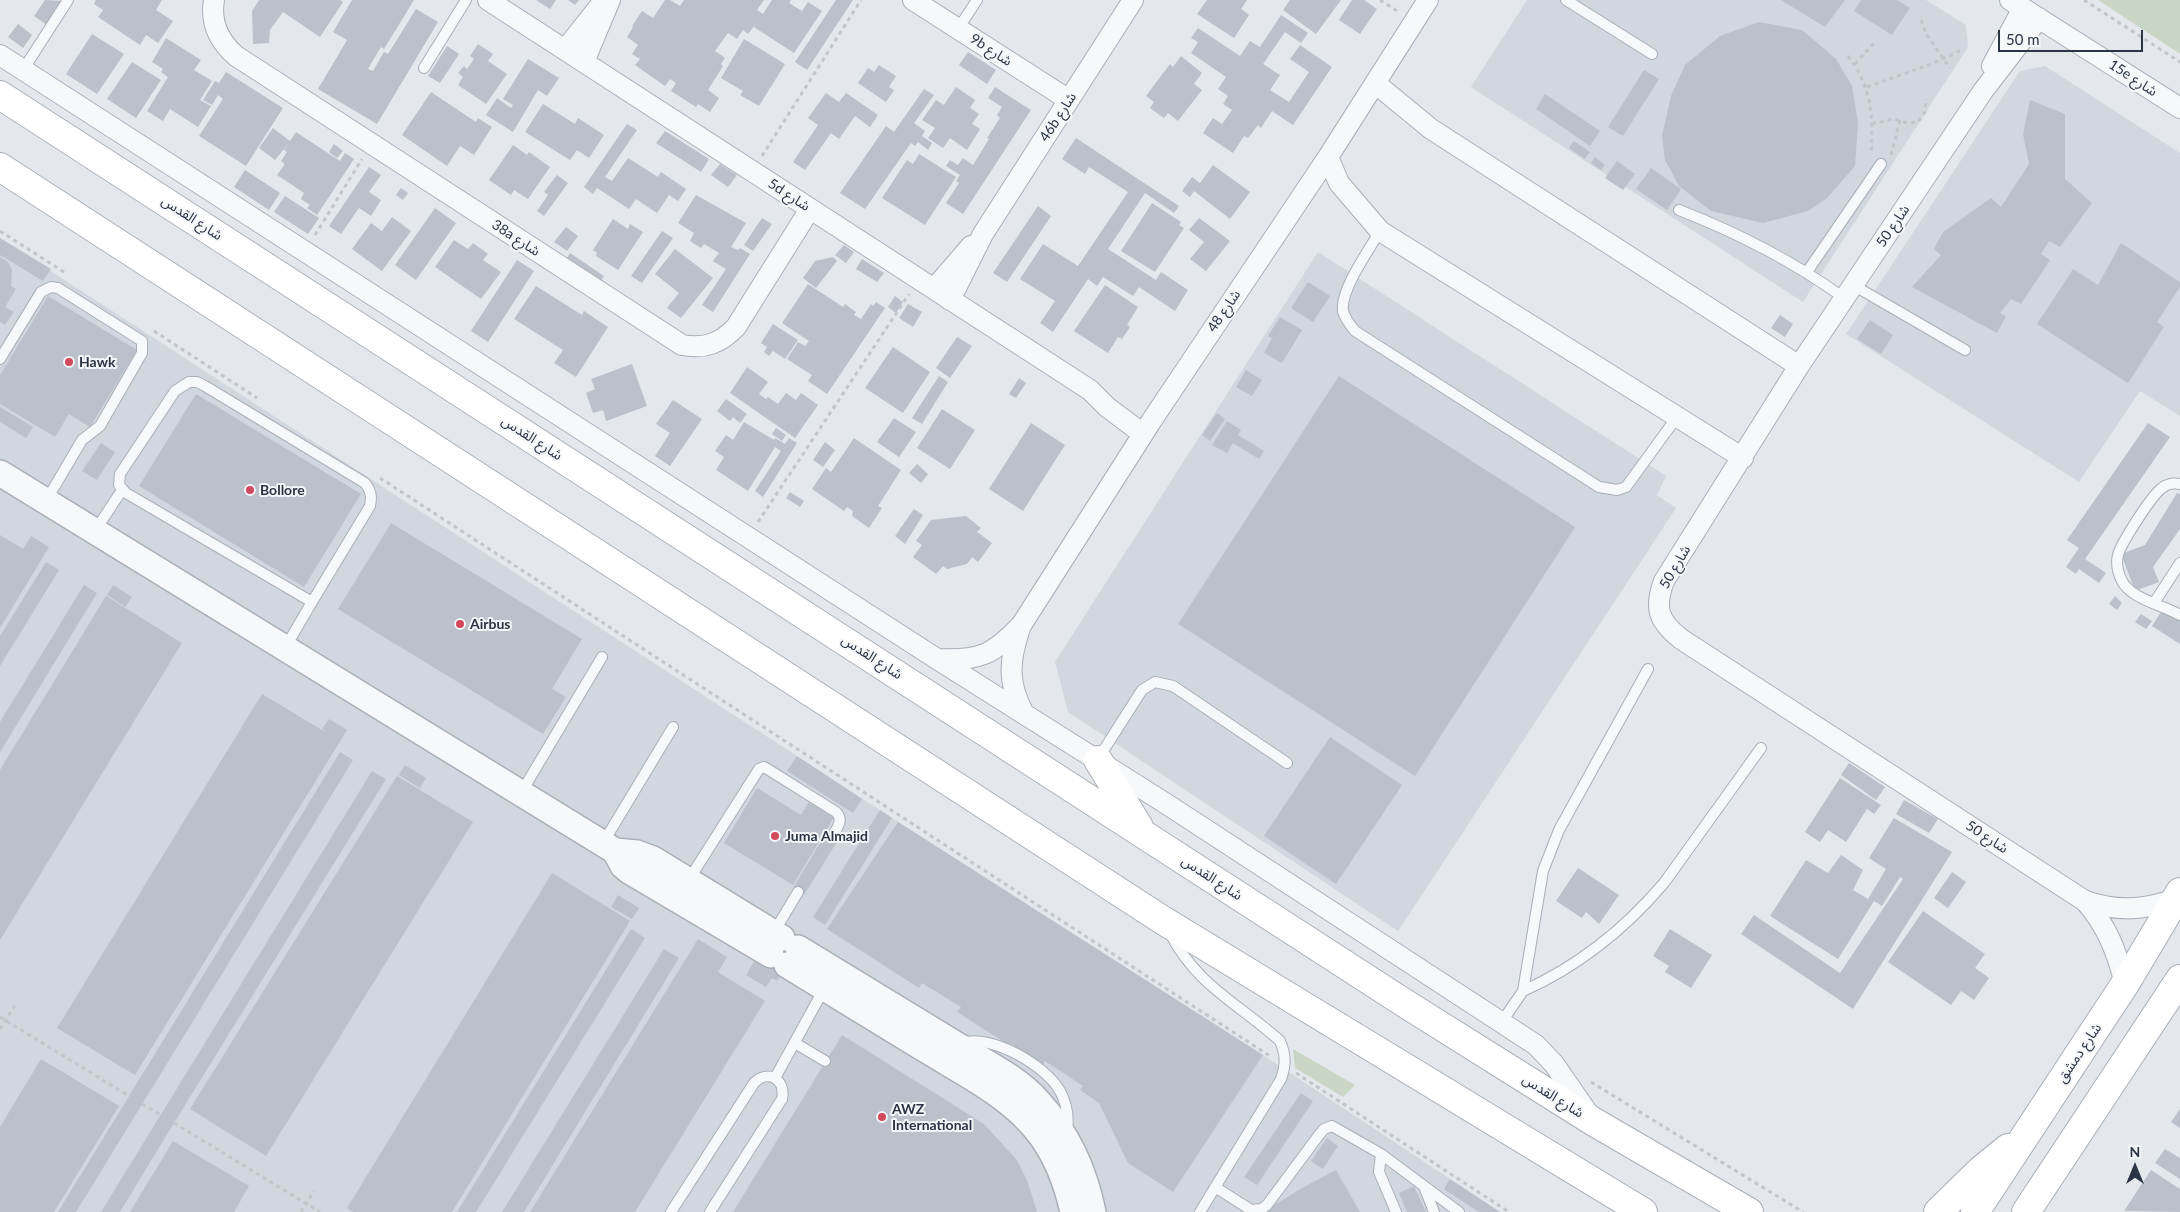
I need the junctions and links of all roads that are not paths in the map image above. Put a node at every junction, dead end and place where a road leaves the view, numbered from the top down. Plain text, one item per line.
1 (68, 0) edge
2 (214, 0) edge
3 (466, 0) edge
4 (488, 0) edge
5 (605, 0) edge
6 (610, 0) edge
7 (913, 0) edge
8 (977, 0) edge
9 (1133, 0) edge
10 (1428, 0) edge
11 (1566, 0) edge
12 (2024, 9) edge
13 (958, 29) junction
14 (565, 50) junction
15 (1652, 54) dead end
16 (0, 55) edge
17 (584, 62) junction
18 (424, 68) dead end
19 (23, 70) junction
20 (1370, 90) junction
21 (0, 95) edge
22 (1069, 100) junction
23 (2180, 108) edge
24 (1328, 157) junction
25 (1881, 164) road end
26 (0, 167) edge
27 (810, 209) junction
28 (1679, 210) dead end
29 (1380, 231) junction
30 (1807, 272) junction
31 (934, 290) junction
32 (1848, 292) junction
33 (1965, 350) dead end
34 (0, 359) edge
35 (1799, 366) junction
36 (1677, 417) junction
37 (1148, 427) junction
38 (1743, 458) junction
39 (0, 473) edge
40 (2180, 484) edge
41 (122, 490) junction
42 (46, 501) junction
43 (95, 532) junction
44 (2180, 563) edge
45 (312, 602) junction
46 (2154, 602) junction
47 (2180, 616) edge
48 (1022, 624) junction
49 (285, 648) junction
50 (602, 657) dead end
51 (937, 659) junction
52 (1648, 670) dead end
53 (1024, 714) junction
54 (673, 727) dead end
55 (1761, 748) dead end
56 (1098, 760) junction
57 (1287, 763) dead end
58 (521, 793) junction
59 (1142, 832) junction
60 (832, 837) dead end
61 (609, 847) junction
62 (688, 881) junction
63 (798, 892) dead end
64 (2178, 895) edge
65 (2086, 901) junction
66 (1164, 921) junction
67 (782, 948) junction
68 (2180, 979) edge
69 (830, 980) junction
70 (2125, 984) junction
71 (1523, 991) junction
72 (1501, 1023) junction
73 (795, 1043) junction
74 (825, 1061) dead end
75 (775, 1078) junction
76 (1594, 1122) junction
77 (2018, 1146) junction
78 (1381, 1154) junction
79 (2047, 1180) junction
80 (1424, 1186) junction
81 (1215, 1188) junction
82 (1205, 1210) edge
83 (1260, 1211) edge
84 (671, 1212) edge
85 (710, 1212) edge
86 (1073, 1212) edge
87 (1093, 1212) edge
88 (1396, 1212) edge
89 (1434, 1212) edge
90 (1459, 1212) edge
91 (1643, 1212) edge
92 (1749, 1212) edge
93 (1938, 1212) edge
94 (1975, 1212) edge
95 (1991, 1212) edge
96 (2026, 1212) edge
97 (2045, 1212) edge

1 - 19 lane
2 - 27 street, 38a شارع
3 - 18 lane
4 - 14 street, 5d شارع
5 - 14 street
6 - 17 street
7 - 13 street, 9b شارع
8 - 13 lane
9 - 22 street, 46b شارع
10 - 20 street, شارع 48
11 - 15 lane
12 - 23 street, 15e شارع
12 - 32 street, شارع 50
13 - 22 street, 9b شارع
14 - 17 street, 5d شارع
16 - 19 street
17 - 27 street, 5d شارع
19 - 51 street
20 - 24 street, شارع 48
20 - 35 street
21 - 59 main road, شارع القدس
22 - 31 street, 46b شارع
24 - 29 street
24 - 37 street, شارع 48
25 - 30 lane
26 - 66 main road
27 - 31 street, 5d شارع
28 - 30 lane
29 - 36 street
29 - 36 lane
30 - 32 lane
31 - 37 street, 5d شارع
32 - 33 lane
32 - 35 street, شارع 50
34 - 42 lane
35 - 38 street, شارع 50
36 - 38 street
37 - 48 street, شارع 48
38 - 65 street, شارع 50
39 - 42 street
40 - 46 lane
41 - 43 lane
41 - 45 lane
41 - 45 lane
42 - 43 street
43 - 49 street
44 - 46 lane
45 - 49 lane
46 - 47 lane
48 - 51 street, شارع 48
48 - 53 street, شارع 48
49 - 58 street
50 - 58 lane
51 - 53 street
52 - 71 lane
53 - 56 street
54 - 61 lane
55 - 71 lane
56 - 57 lane
56 - 59 main road
56 - 72 street
58 - 61 street
59 - 76 main road, شارع القدس
60 - 62 lane
61 - 62 street
61 - 67 street
62 - 67 street
63 - 67 lane
64 - 65 street, شارع 50
64 - 70 main road, شارع دمشق
65 - 70 street, شارع 50
66 - 81 lane
66 - 91 main road
67 - 69 street
68 - 79 main road
69 - 73 lane
69 - 86 street
69 - 87 street
70 - 77 main road, شارع دمشق
71 - 72 lane
72 - 76 street
73 - 74 lane
73 - 75 lane
75 - 84 lane
75 - 85 lane
76 - 92 main road, شارع القدس
77 - 93 main road
77 - 94 main road, شارع دمشق
77 - 95 main road
78 - 80 lane
78 - 83 lane
78 - 88 lane
79 - 96 main road
79 - 97 main road
80 - 89 lane
80 - 90 lane
81 - 82 lane
81 - 83 lane

